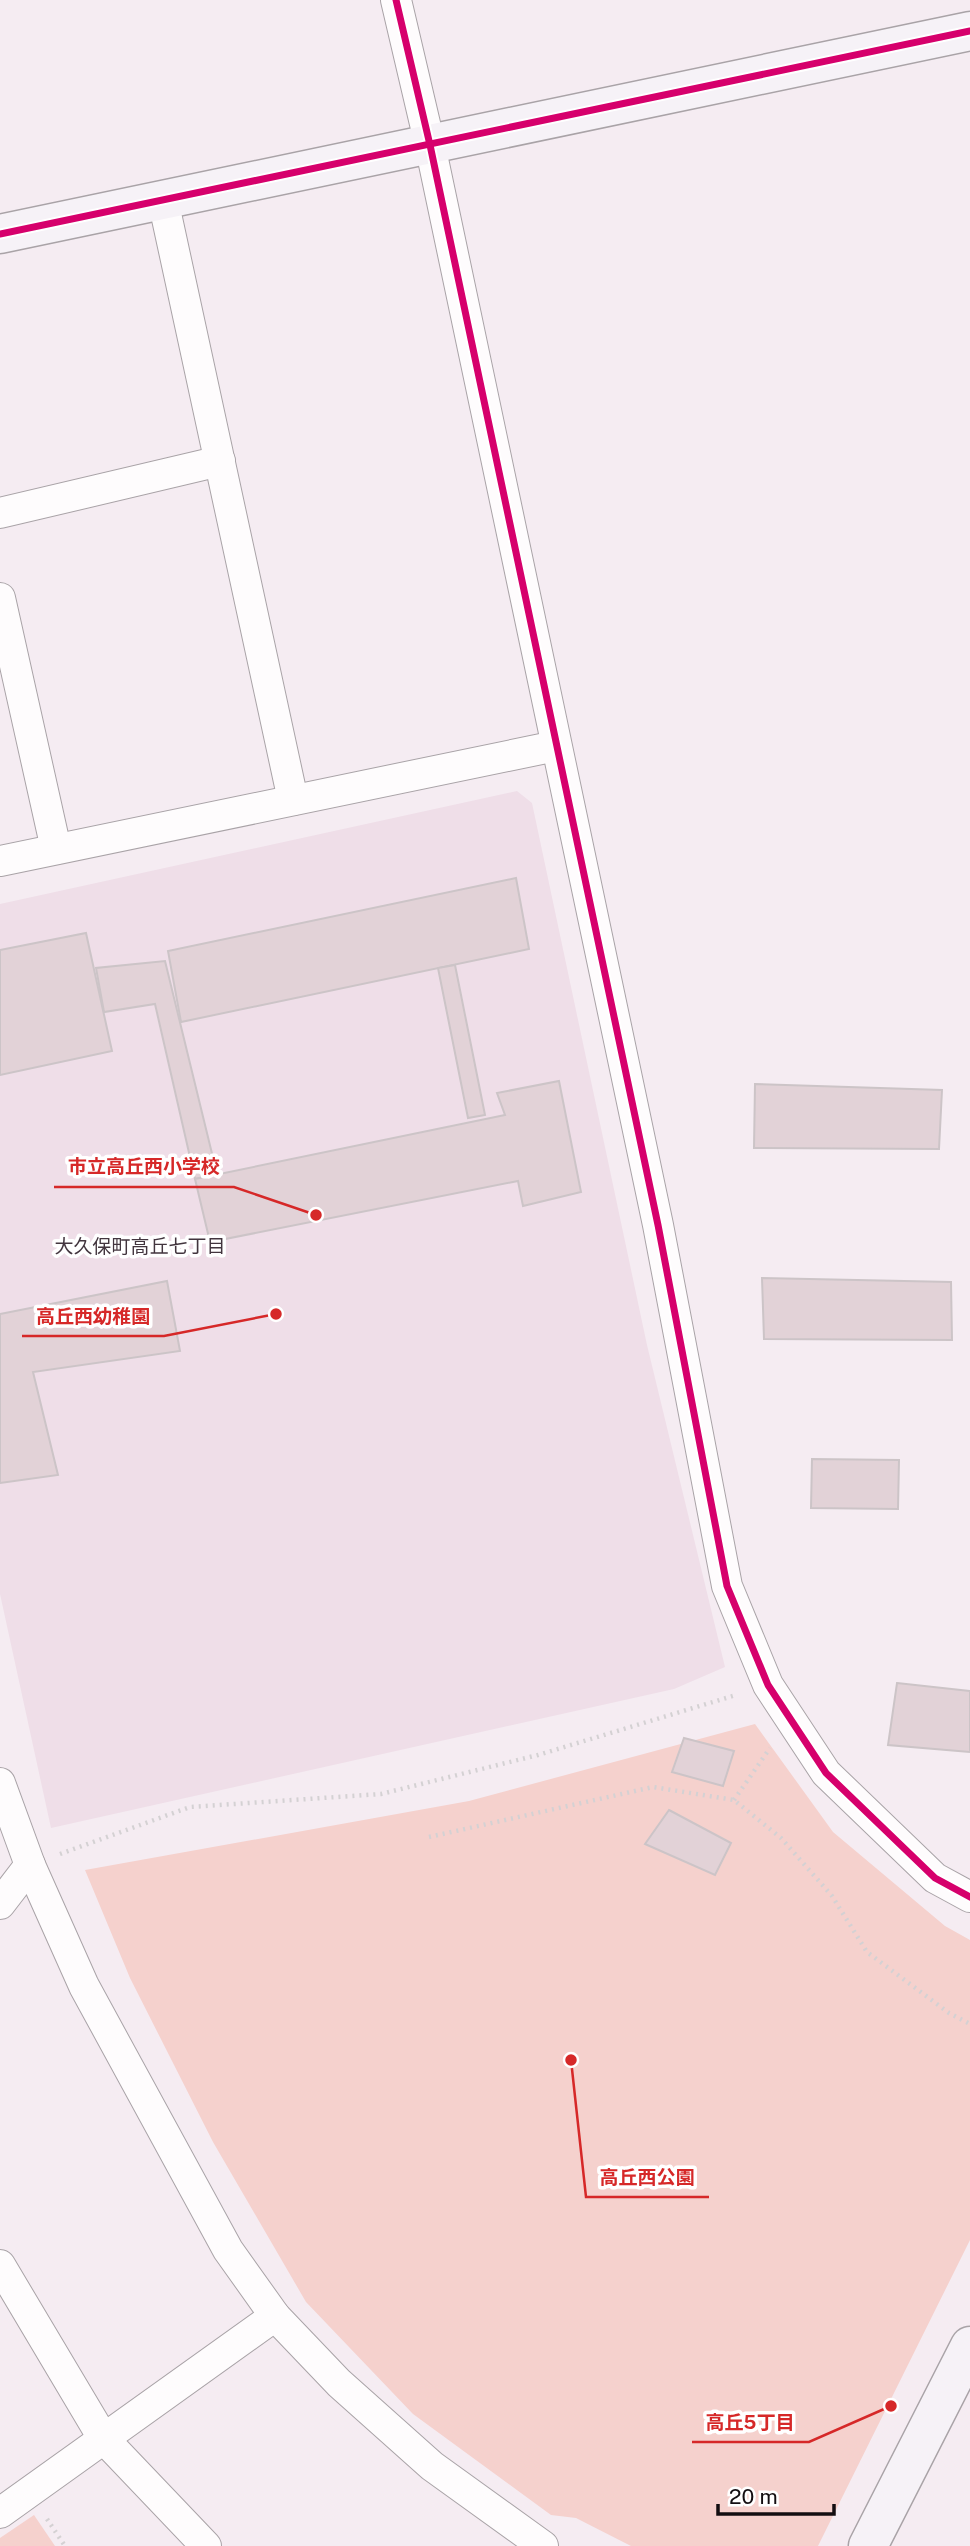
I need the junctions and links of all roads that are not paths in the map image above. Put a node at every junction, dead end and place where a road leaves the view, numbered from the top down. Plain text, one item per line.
1 (396, 0) edge
2 (970, 31) edge
3 (430, 145) junction
4 (163, 200) junction
5 (0, 233) edge
6 (220, 461) junction
7 (0, 513) edge
8 (0, 597) edge
9 (556, 746) junction
10 (293, 800) junction
11 (57, 849) junction
12 (0, 861) edge
13 (0, 1783) edge
14 (30, 1865) junction
15 (970, 1897) edge
16 (0, 1904) edge
17 (0, 2265) edge
18 (275, 2316) junction
19 (970, 2346) edge
20 (103, 2438) junction
21 (0, 2513) edge
22 (206, 2546) edge
23 (543, 2546) edge
24 (868, 2546) edge

1 - 3 street
2 - 3 street
3 - 4 street
3 - 9 street
4 - 5 street
4 - 6 street
6 - 7 street
6 - 10 street
8 - 11 street
9 - 10 street
9 - 15 street
10 - 11 street
11 - 12 street
13 - 14 street
14 - 16 street
14 - 18 street
17 - 20 street
18 - 20 street
18 - 23 street
19 - 24 street
20 - 21 street
20 - 22 street

